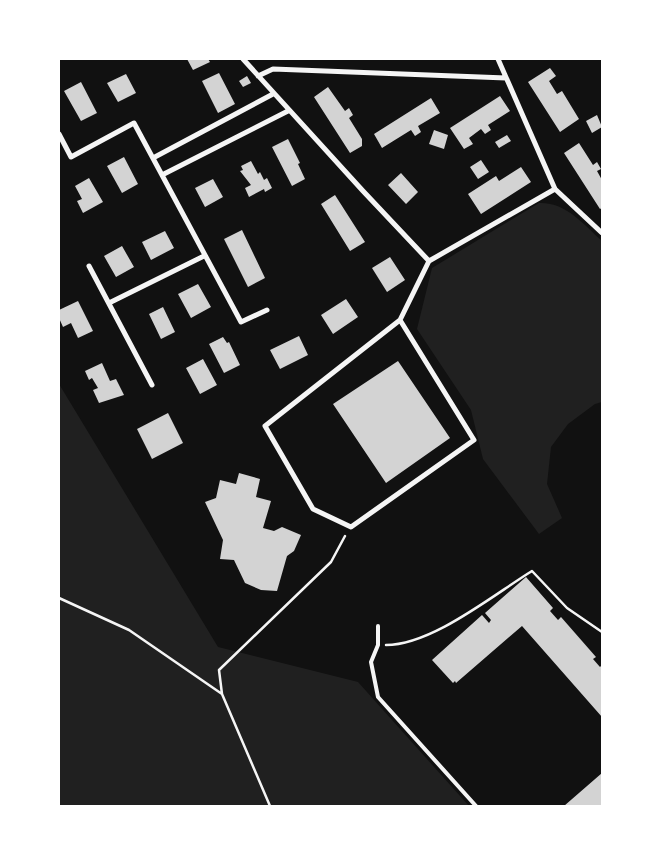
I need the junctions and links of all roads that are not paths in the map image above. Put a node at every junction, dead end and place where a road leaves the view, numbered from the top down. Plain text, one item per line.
1 (243, 59) edge
2 (498, 59) edge
3 (258, 76) junction
4 (506, 78) junction
5 (273, 94) junction
6 (288, 111) junction
7 (59, 134) edge
8 (153, 158) junction
9 (162, 175) junction
10 (555, 189) junction
11 (602, 232) edge
12 (204, 256) junction
13 (429, 261) junction
14 (89, 266) dead end
15 (109, 304) junction
16 (267, 310) dead end
17 (400, 320) junction
18 (152, 385) dead end
19 (378, 626) dead end
20 (476, 806) edge

1 - 3 street
2 - 4 street
3 - 4 street
3 - 5 street
4 - 10 street
5 - 6 street
5 - 8 street
6 - 9 street
6 - 13 street
7 - 8 street
8 - 9 street
9 - 12 street
10 - 11 street
10 - 13 street
12 - 15 street
12 - 16 street
13 - 17 street
14 - 15 street
15 - 18 street
17 - 17 street
19 - 20 lane

